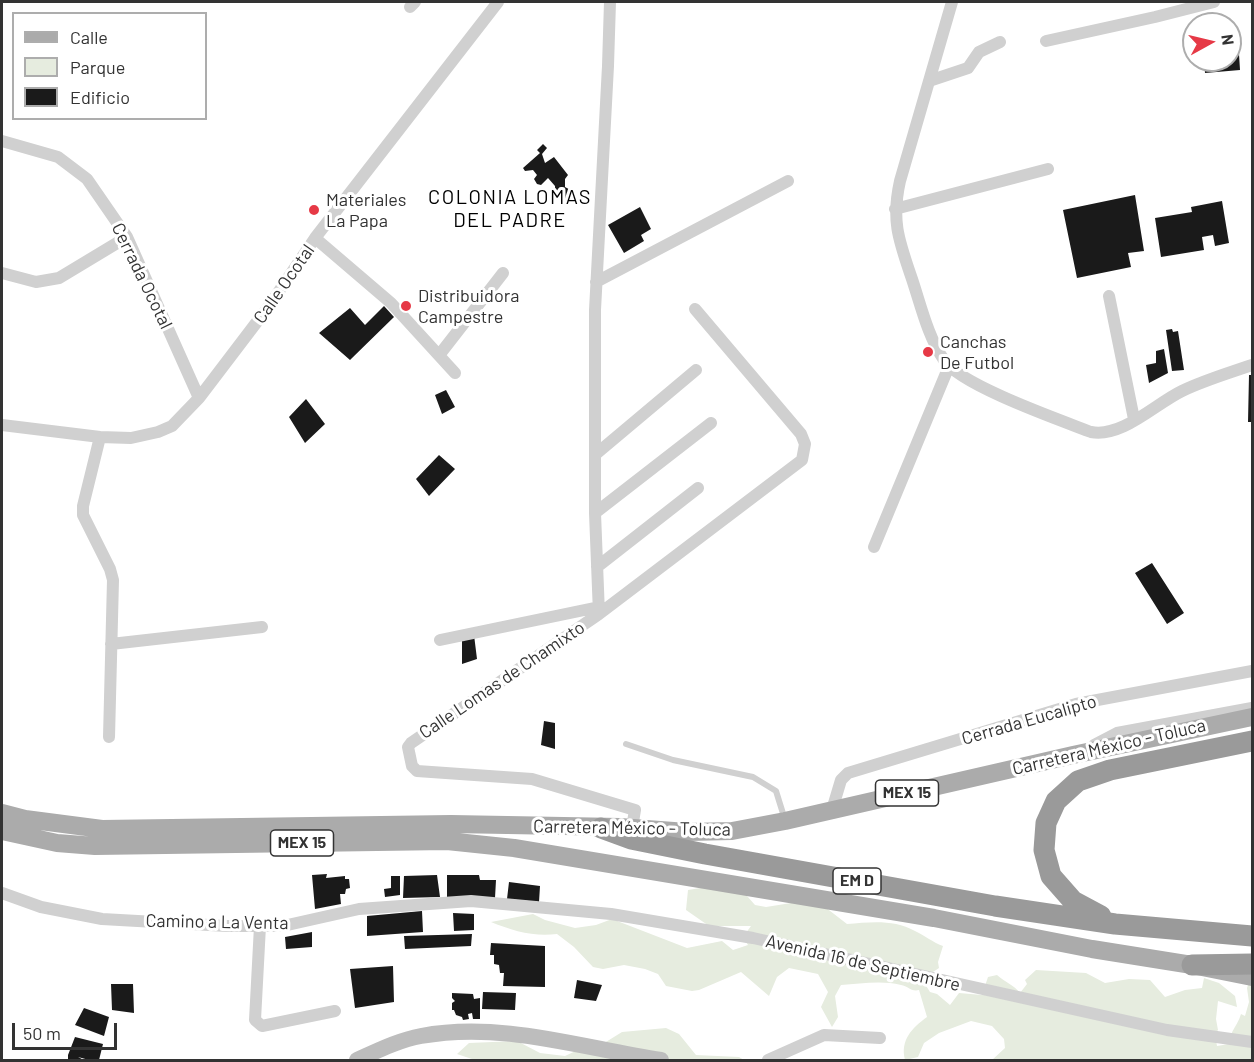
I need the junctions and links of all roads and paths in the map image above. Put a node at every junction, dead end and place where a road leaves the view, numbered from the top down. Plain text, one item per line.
1 (498, 2) edge
2 (610, 2) edge
3 (952, 2) edge
4 (1214, 2) edge
5 (1046, 41) dead end
6 (999, 42) dead end
7 (929, 81) junction
8 (2, 141) edge
9 (1048, 170) dead end
10 (788, 181) dead end
11 (895, 209) junction
12 (127, 237) junction
13 (315, 238) junction
14 (2, 273) edge
15 (503, 273) dead end
16 (596, 282) junction
17 (1109, 296) dead end
18 (694, 309) dead end
19 (440, 354) junction
20 (1252, 365) edge
21 (949, 366) junction
22 (696, 370) dead end
23 (455, 373) dead end
24 (199, 398) junction
25 (1134, 419) junction
26 (711, 423) dead end
27 (2, 425) edge
28 (100, 437) junction
29 (596, 454) junction
30 (698, 488) dead end
31 (595, 513) junction
32 (874, 547) dead end
33 (597, 567) junction
34 (599, 611) junction
35 (262, 627) dead end
36 (440, 640) dead end
37 (111, 644) junction
38 (1252, 671) edge
39 (1252, 708) edge
40 (1252, 717) edge
41 (109, 737) dead end
42 (1252, 741) edge
43 (626, 744) dead end
44 (1073, 755) junction
45 (832, 810) junction
46 (2, 813) edge
47 (785, 821) junction
48 (601, 828) junction
49 (632, 828) junction
50 (2, 831) edge
51 (2, 893) edge
52 (471, 901) joint
53 (1115, 924) junction
54 (260, 926) junction
55 (1252, 936) edge
56 (1252, 964) edge
57 (1192, 965) junction
58 (1252, 977) edge
59 (335, 1011) dead end
60 (880, 1038) dead end
61 (1252, 1042) edge
62 (357, 1060) edge
63 (661, 1060) edge
64 (768, 1060) edge

1 - 13 street, Calle Ocotal
2 - 16 street, Calle Lomas de Chamixto
3 - 7 street
4 - 5 street
6 - 7 street
7 - 11 street
8 - 12 street, Cerrada Ocotal
9 - 11 street
10 - 16 street
11 - 21 street
12 - 14 street
12 - 24 street, Cerrada Ocotal
13 - 19 street
13 - 24 street, Calle Ocotal
15 - 19 street
16 - 29 street, Calle Lomas de Chamixto
17 - 25 street
18 - 34 street
19 - 23 street
20 - 25 street
21 - 25 street
21 - 32 street
22 - 29 street
24 - 28 street, Calle Ocotal
26 - 31 street
27 - 28 street, Calle Ocotal
28 - 37 street
29 - 31 street, Calle Lomas de Chamixto
30 - 33 street
31 - 33 street, Calle Lomas de Chamixto
33 - 34 street, Calle Lomas de Chamixto
34 - 36 street
34 - 49 street, Calle Lomas de Chamixto
35 - 37 street
37 - 41 street
38 - 45 street, Cerrada Eucalipto
39 - 44 street
40 - 44 main road, Carretera México - Toluca / MEX 15
42 - 53 highway
43 - 47 lane
44 - 45 main road, Carretera México - Toluca / MEX 15
45 - 47 main road, Carretera México - Toluca / MEX 15
46 - 48 main road, Carretera México - Toluca / MEX 15
47 - 49 main road, Carretera México - Toluca / MEX 15
48 - 49 main road, Carretera México - Toluca / MEX 15
48 - 53 highway, EM D
50 - 57 main road, Carretera México - Toluca / MEX 15
51 - 54 street, Camino a La Venta
52 - 54 street, Camino a La Venta
52 - 61 street, Avenida 16 de Septiembre
53 - 55 highway, EM D
54 - 59 street
56 - 57 highway
57 - 58 main road, Carretera México - Toluca / MEX 15
60 - 64 street
62 - 63 street

